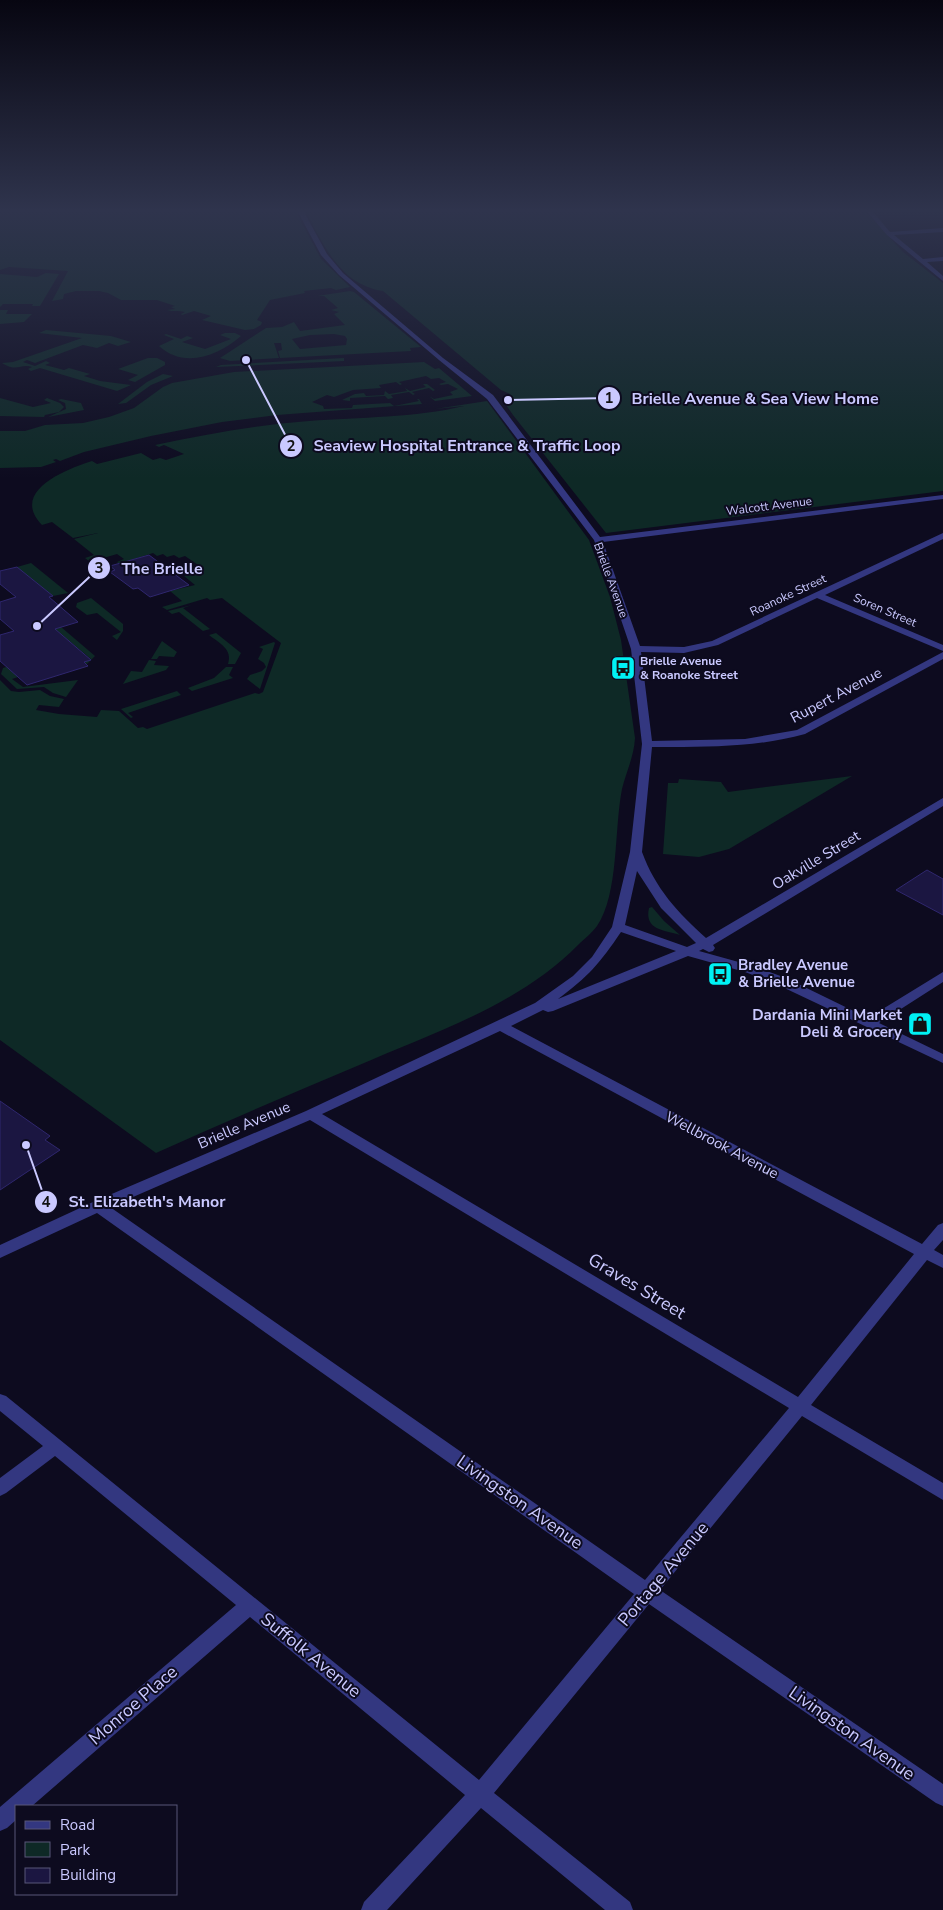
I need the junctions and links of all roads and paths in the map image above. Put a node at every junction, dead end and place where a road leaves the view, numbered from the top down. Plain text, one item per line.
1 (373, 301) edge
2 (943, 496) edge
3 (943, 536) edge
4 (598, 540) junction
5 (817, 596) junction
6 (943, 648) edge
7 (636, 649) junction
8 (943, 655) edge
9 (647, 744) junction
10 (943, 801) edge
11 (636, 852) junction
12 (618, 927) junction
13 (705, 944) junction
14 (688, 952) junction
15 (724, 962) junction
16 (943, 976) edge
17 (869, 1023) junction
18 (500, 1026) junction
19 (943, 1059) edge
20 (311, 1114) junction
21 (98, 1206) junction
22 (943, 1228) edge
23 (0, 1252) edge
24 (924, 1252) junction
25 (943, 1262) edge
26 (0, 1401) edge
27 (800, 1407) junction
28 (55, 1447) junction
29 (0, 1488) edge
30 (943, 1492) edge
31 (647, 1592) junction
32 (250, 1605) junction
33 (480, 1794) junction
34 (943, 1796) edge
35 (19, 1805) edge
36 (15, 1809) edge
37 (0, 1821) edge
38 (372, 1910) edge
39 (622, 1910) edge

1 - 4 street, Brielle Avenue
2 - 4 street, Walcott Avenue
3 - 5 street, Roanoke Street
4 - 7 street, Brielle Avenue
5 - 6 street, Soren Street
5 - 7 street, Roanoke Street
7 - 9 street, Brielle Avenue
8 - 9 street, Rupert Avenue
9 - 11 street, Brielle Avenue
10 - 13 street, Oakville Street
11 - 12 street, Brielle Avenue
11 - 13 street, Brielle Avenue
12 - 14 street
12 - 18 street, Brielle Avenue
13 - 14 street, Brielle Avenue
13 - 15 street, Brielle Avenue
14 - 15 street
14 - 18 street, Brielle Avenue
15 - 17 street
16 - 17 street
17 - 19 street
18 - 20 street, Brielle Avenue
18 - 24 street, Wellbrook Avenue
20 - 21 street, Brielle Avenue
20 - 27 street, Graves Street
21 - 23 street, Brielle Avenue
21 - 31 street, Livingston Avenue
22 - 24 street, Portage Avenue
24 - 25 street, Wellbrook Avenue
24 - 27 street, Portage Avenue
26 - 28 street, Suffolk Avenue
27 - 30 street, Graves Street
27 - 31 street, Portage Avenue
28 - 29 street
28 - 32 street, Suffolk Avenue
31 - 33 street, Portage Avenue
31 - 34 street, Livingston Avenue
32 - 33 street, Suffolk Avenue
32 - 35 street, Monroe Place
33 - 38 street, Portage Avenue
33 - 39 street, Suffolk Avenue
36 - 37 street, Monroe Place

